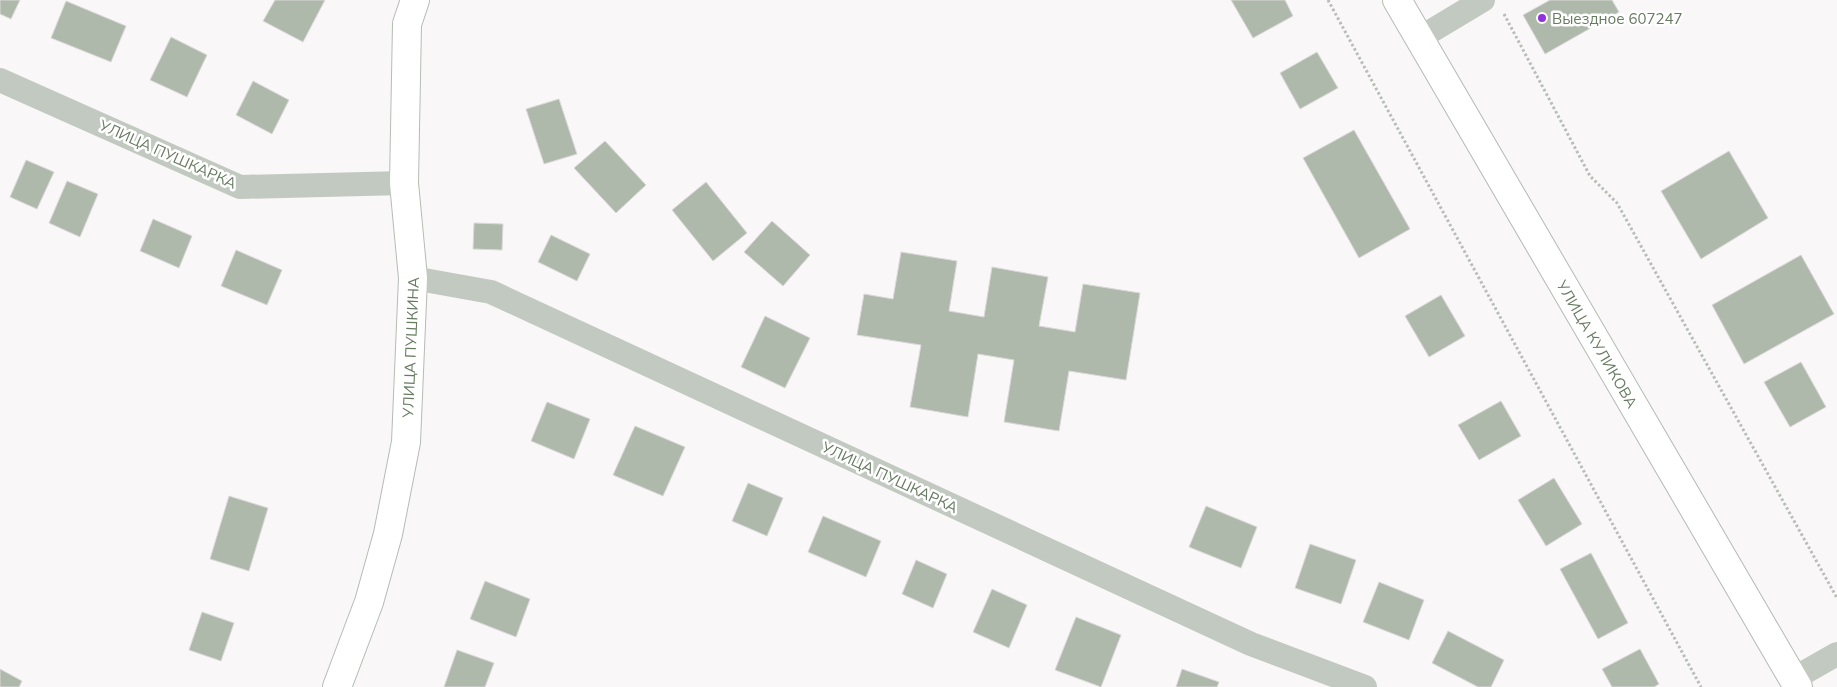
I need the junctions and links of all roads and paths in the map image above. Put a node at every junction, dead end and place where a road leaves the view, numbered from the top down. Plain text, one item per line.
1 (415, 0) edge
2 (1328, 0) edge
3 (1397, 0) edge
4 (1492, 4) edge
5 (1418, 39) junction
6 (0, 80) edge
7 (404, 183) junction
8 (413, 278) junction
9 (1837, 598) edge
10 (1837, 654) edge
11 (1795, 683) edge
12 (337, 687) edge
13 (1365, 687) edge
14 (1702, 687) edge

1 - 7 main road, УЛИЦА ПУШКИНА
2 - 14 path
3 - 5 main road, УЛИЦА КУЛИКОВА
4 - 5 street
4 - 9 path
5 - 11 main road, УЛИЦА КУЛИКОВА
6 - 7 street, УЛИЦА ПУШКАРКА
7 - 8 main road, УЛИЦА ПУШКИНА
8 - 12 main road, УЛИЦА ПУШКИНА
8 - 13 street, УЛИЦА ПУШКАРКА
10 - 11 street

